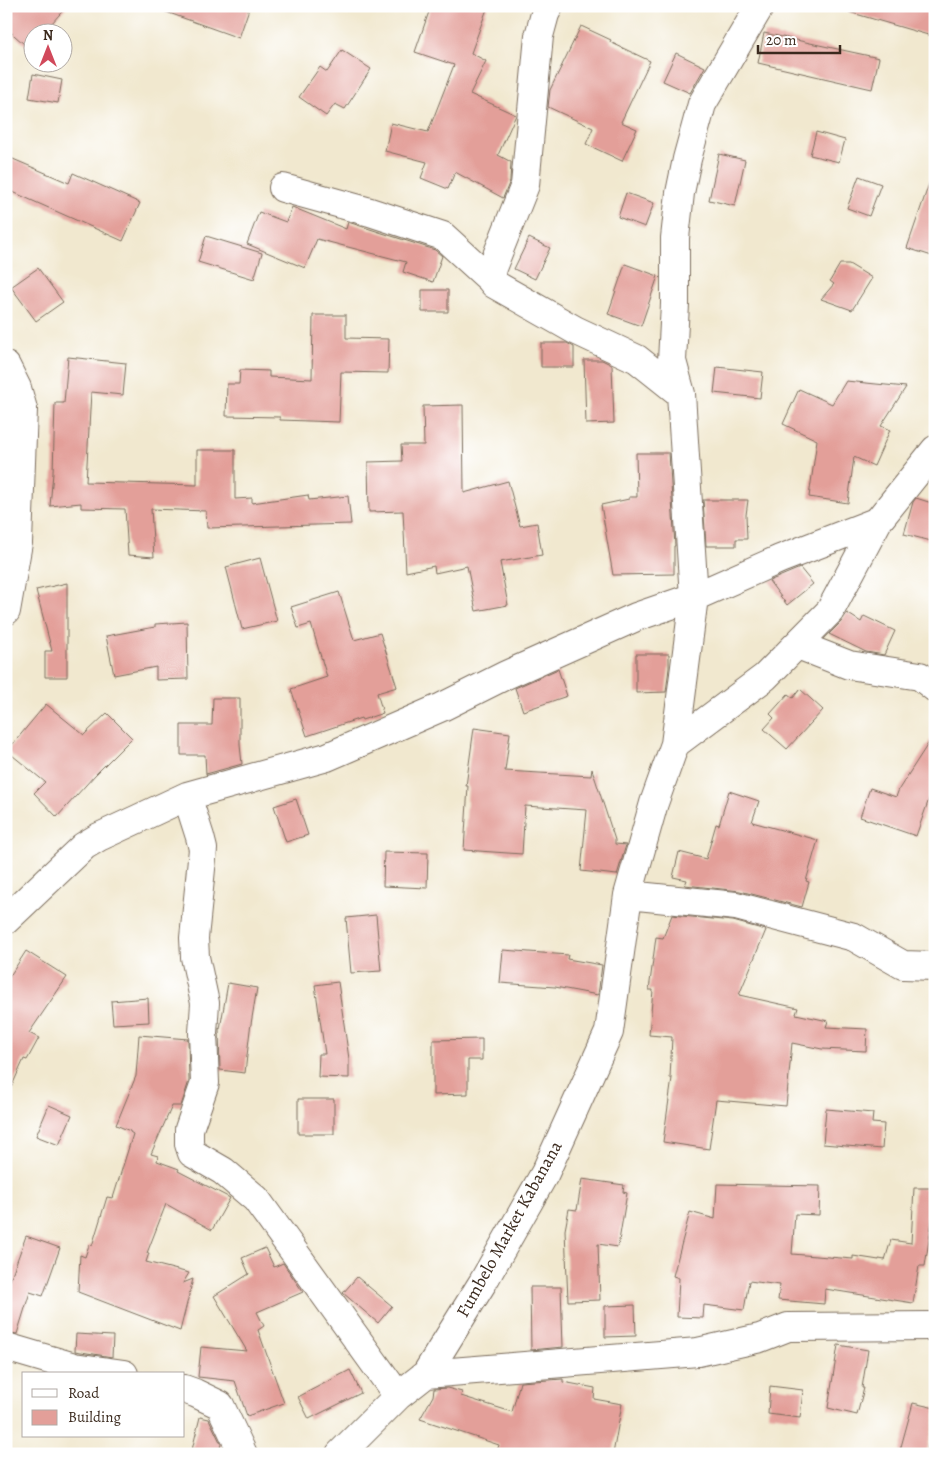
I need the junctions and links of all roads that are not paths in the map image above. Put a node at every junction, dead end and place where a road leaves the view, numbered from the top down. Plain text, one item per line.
1 (549, 6) edge
2 (760, 6) edge
3 (283, 188) dead end
4 (490, 279) junction
5 (6, 366) edge
6 (681, 394) junction
7 (935, 450) edge
8 (878, 521) junction
9 (694, 597) junction
10 (6, 611) edge
11 (798, 645) junction
12 (935, 688) edge
13 (676, 744) junction
14 (187, 796) junction
15 (628, 895) junction
16 (6, 920) edge
17 (935, 966) edge
18 (935, 1326) edge
19 (6, 1347) edge
20 (110, 1372) edge
21 (426, 1374) junction
22 (185, 1389) edge
23 (398, 1396) junction
24 (243, 1454) edge
25 (340, 1454) edge

1 - 4 street
2 - 6 street, Fumbelo Market Kabanana
3 - 4 street
4 - 6 street
5 - 10 street
6 - 9 street, Fumbelo Market Kabanana
7 - 8 street
8 - 9 street
8 - 11 street
9 - 13 street, Fumbelo Market Kabanana
9 - 14 street
11 - 12 street
11 - 13 street
13 - 15 street, Fumbelo Market Kabanana
14 - 16 street
14 - 23 street
15 - 17 street
15 - 21 street, Fumbelo Market Kabanana
18 - 21 street
19 - 20 street
21 - 23 street, Fumbelo Market Kabanana
22 - 24 street
23 - 25 street, Fumbelo Market Kabanana

